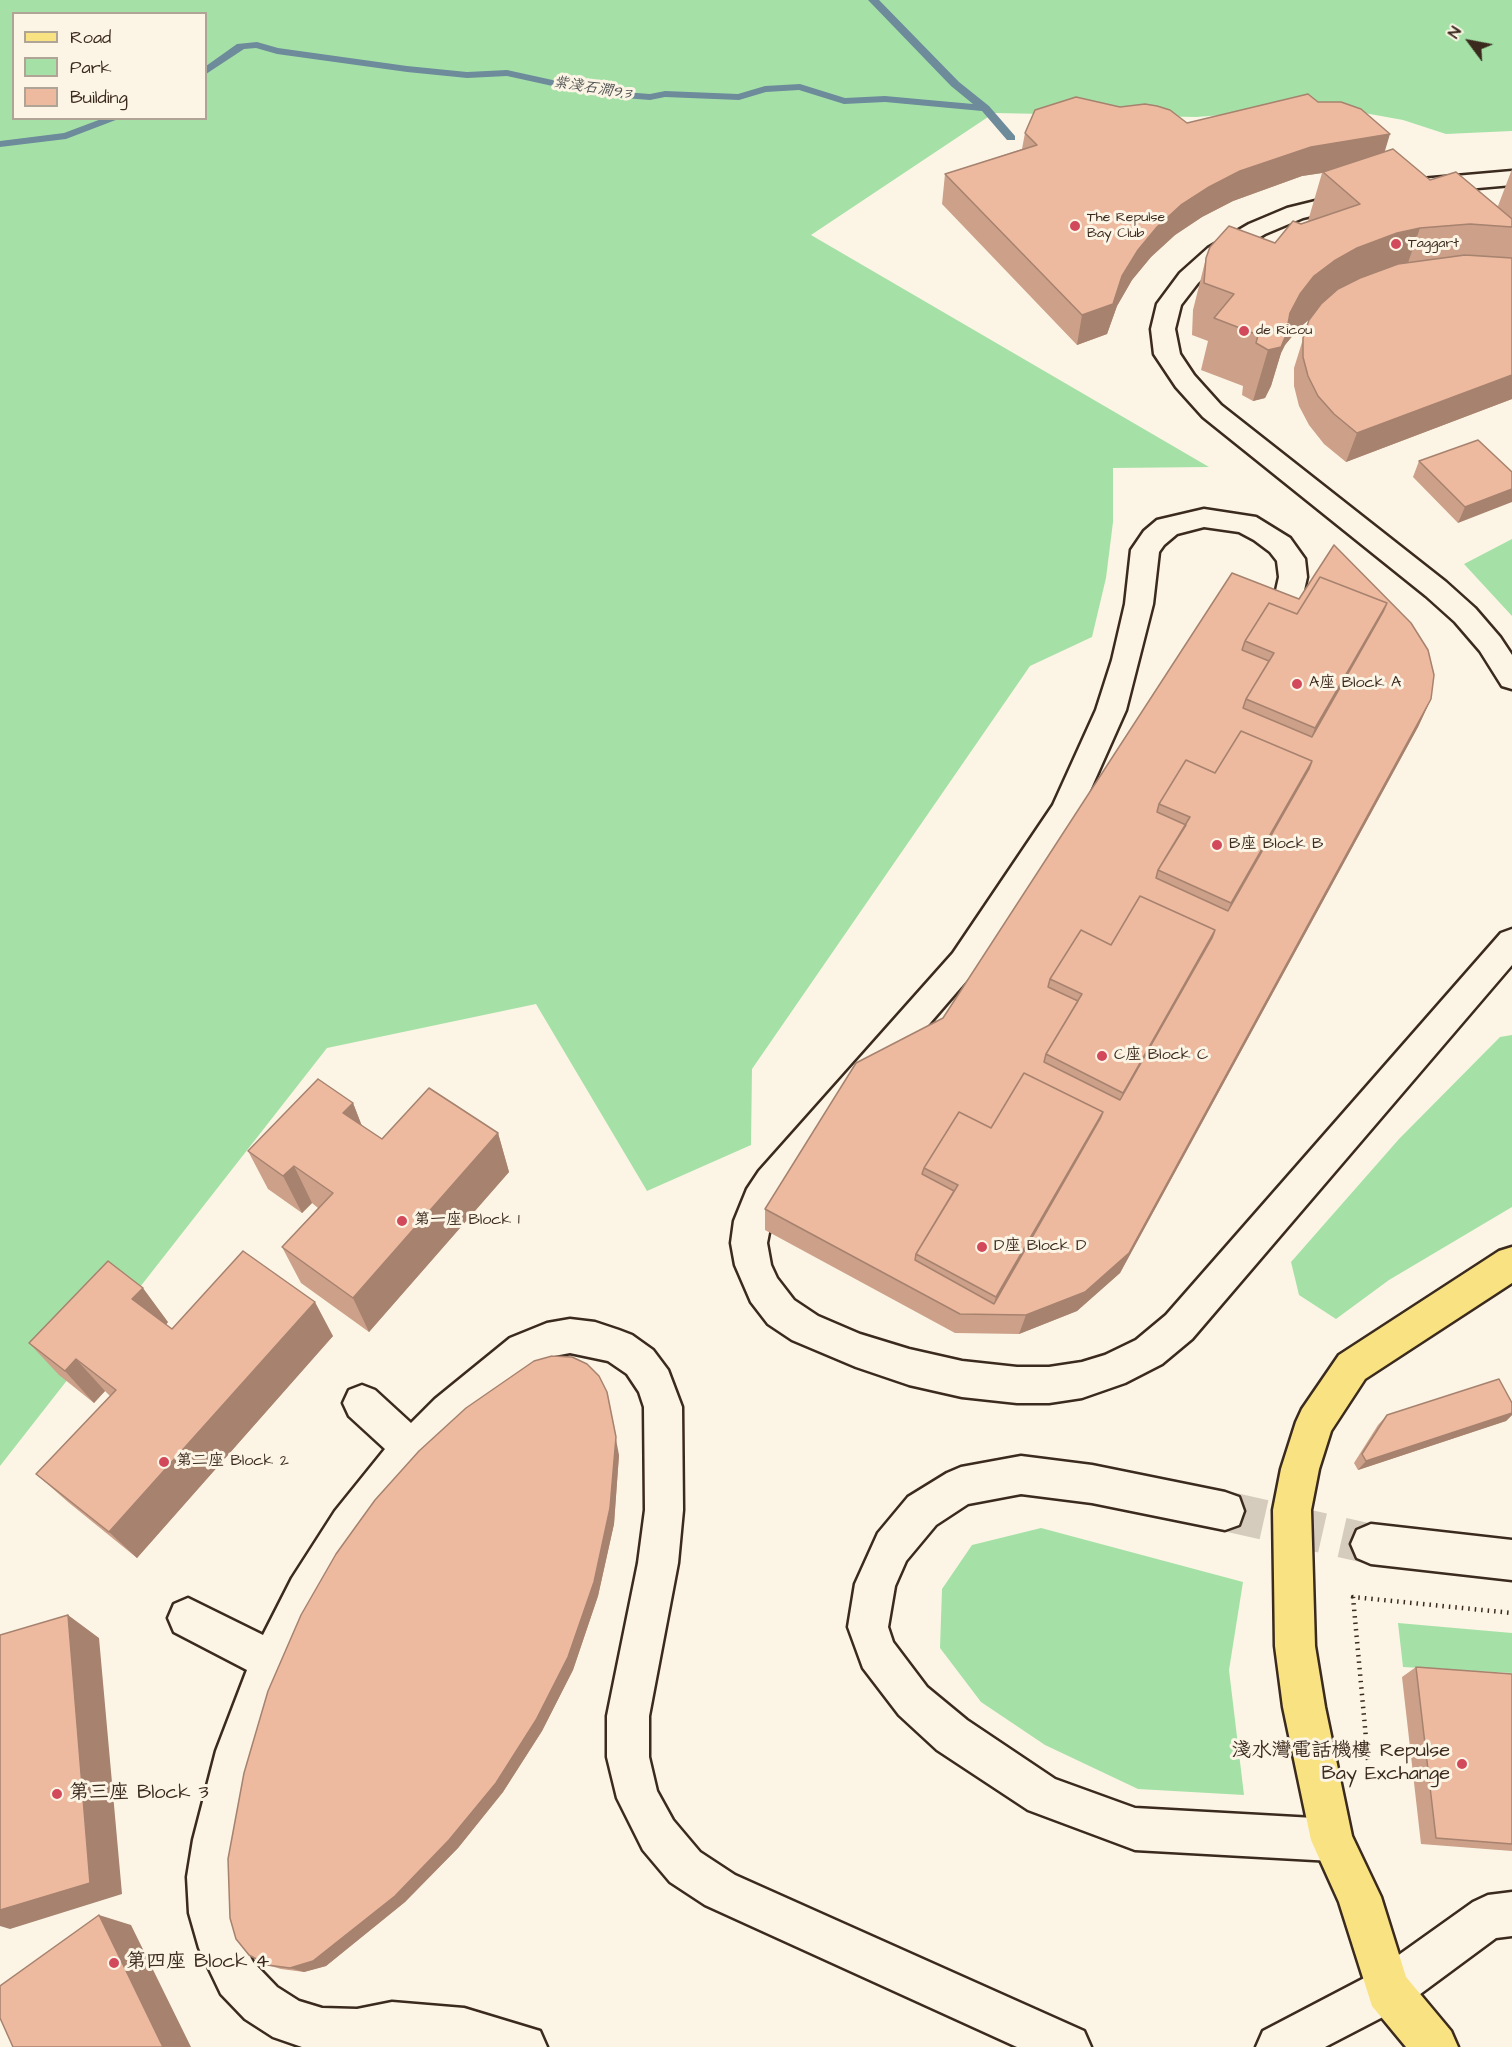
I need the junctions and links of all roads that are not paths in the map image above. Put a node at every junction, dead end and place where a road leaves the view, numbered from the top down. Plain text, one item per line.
1 (1512, 178) edge
2 (1271, 621) edge
3 (1512, 678) edge
4 (1512, 942) edge
5 (1512, 1263) edge
6 (362, 1402) dead end
7 (427, 1449) junction
8 (1226, 1511) tunnel mouth
9 (1371, 1545) tunnel mouth
10 (1512, 1560) edge
11 (188, 1618) dead end
12 (271, 1661) junction
13 (1332, 1840) junction
14 (1512, 1914) edge
15 (1388, 1990) junction
16 (524, 2047) edge
17 (1068, 2047) edge
18 (1279, 2047) edge
19 (1435, 2047) edge

1 - 3 street
2 - 4 street
5 - 13 main road
6 - 7 street
7 - 12 street
7 - 17 street
8 - 13 street
9 - 10 street
11 - 12 street
12 - 16 street
13 - 15 main road
14 - 15 street
15 - 18 street
15 - 19 main road

